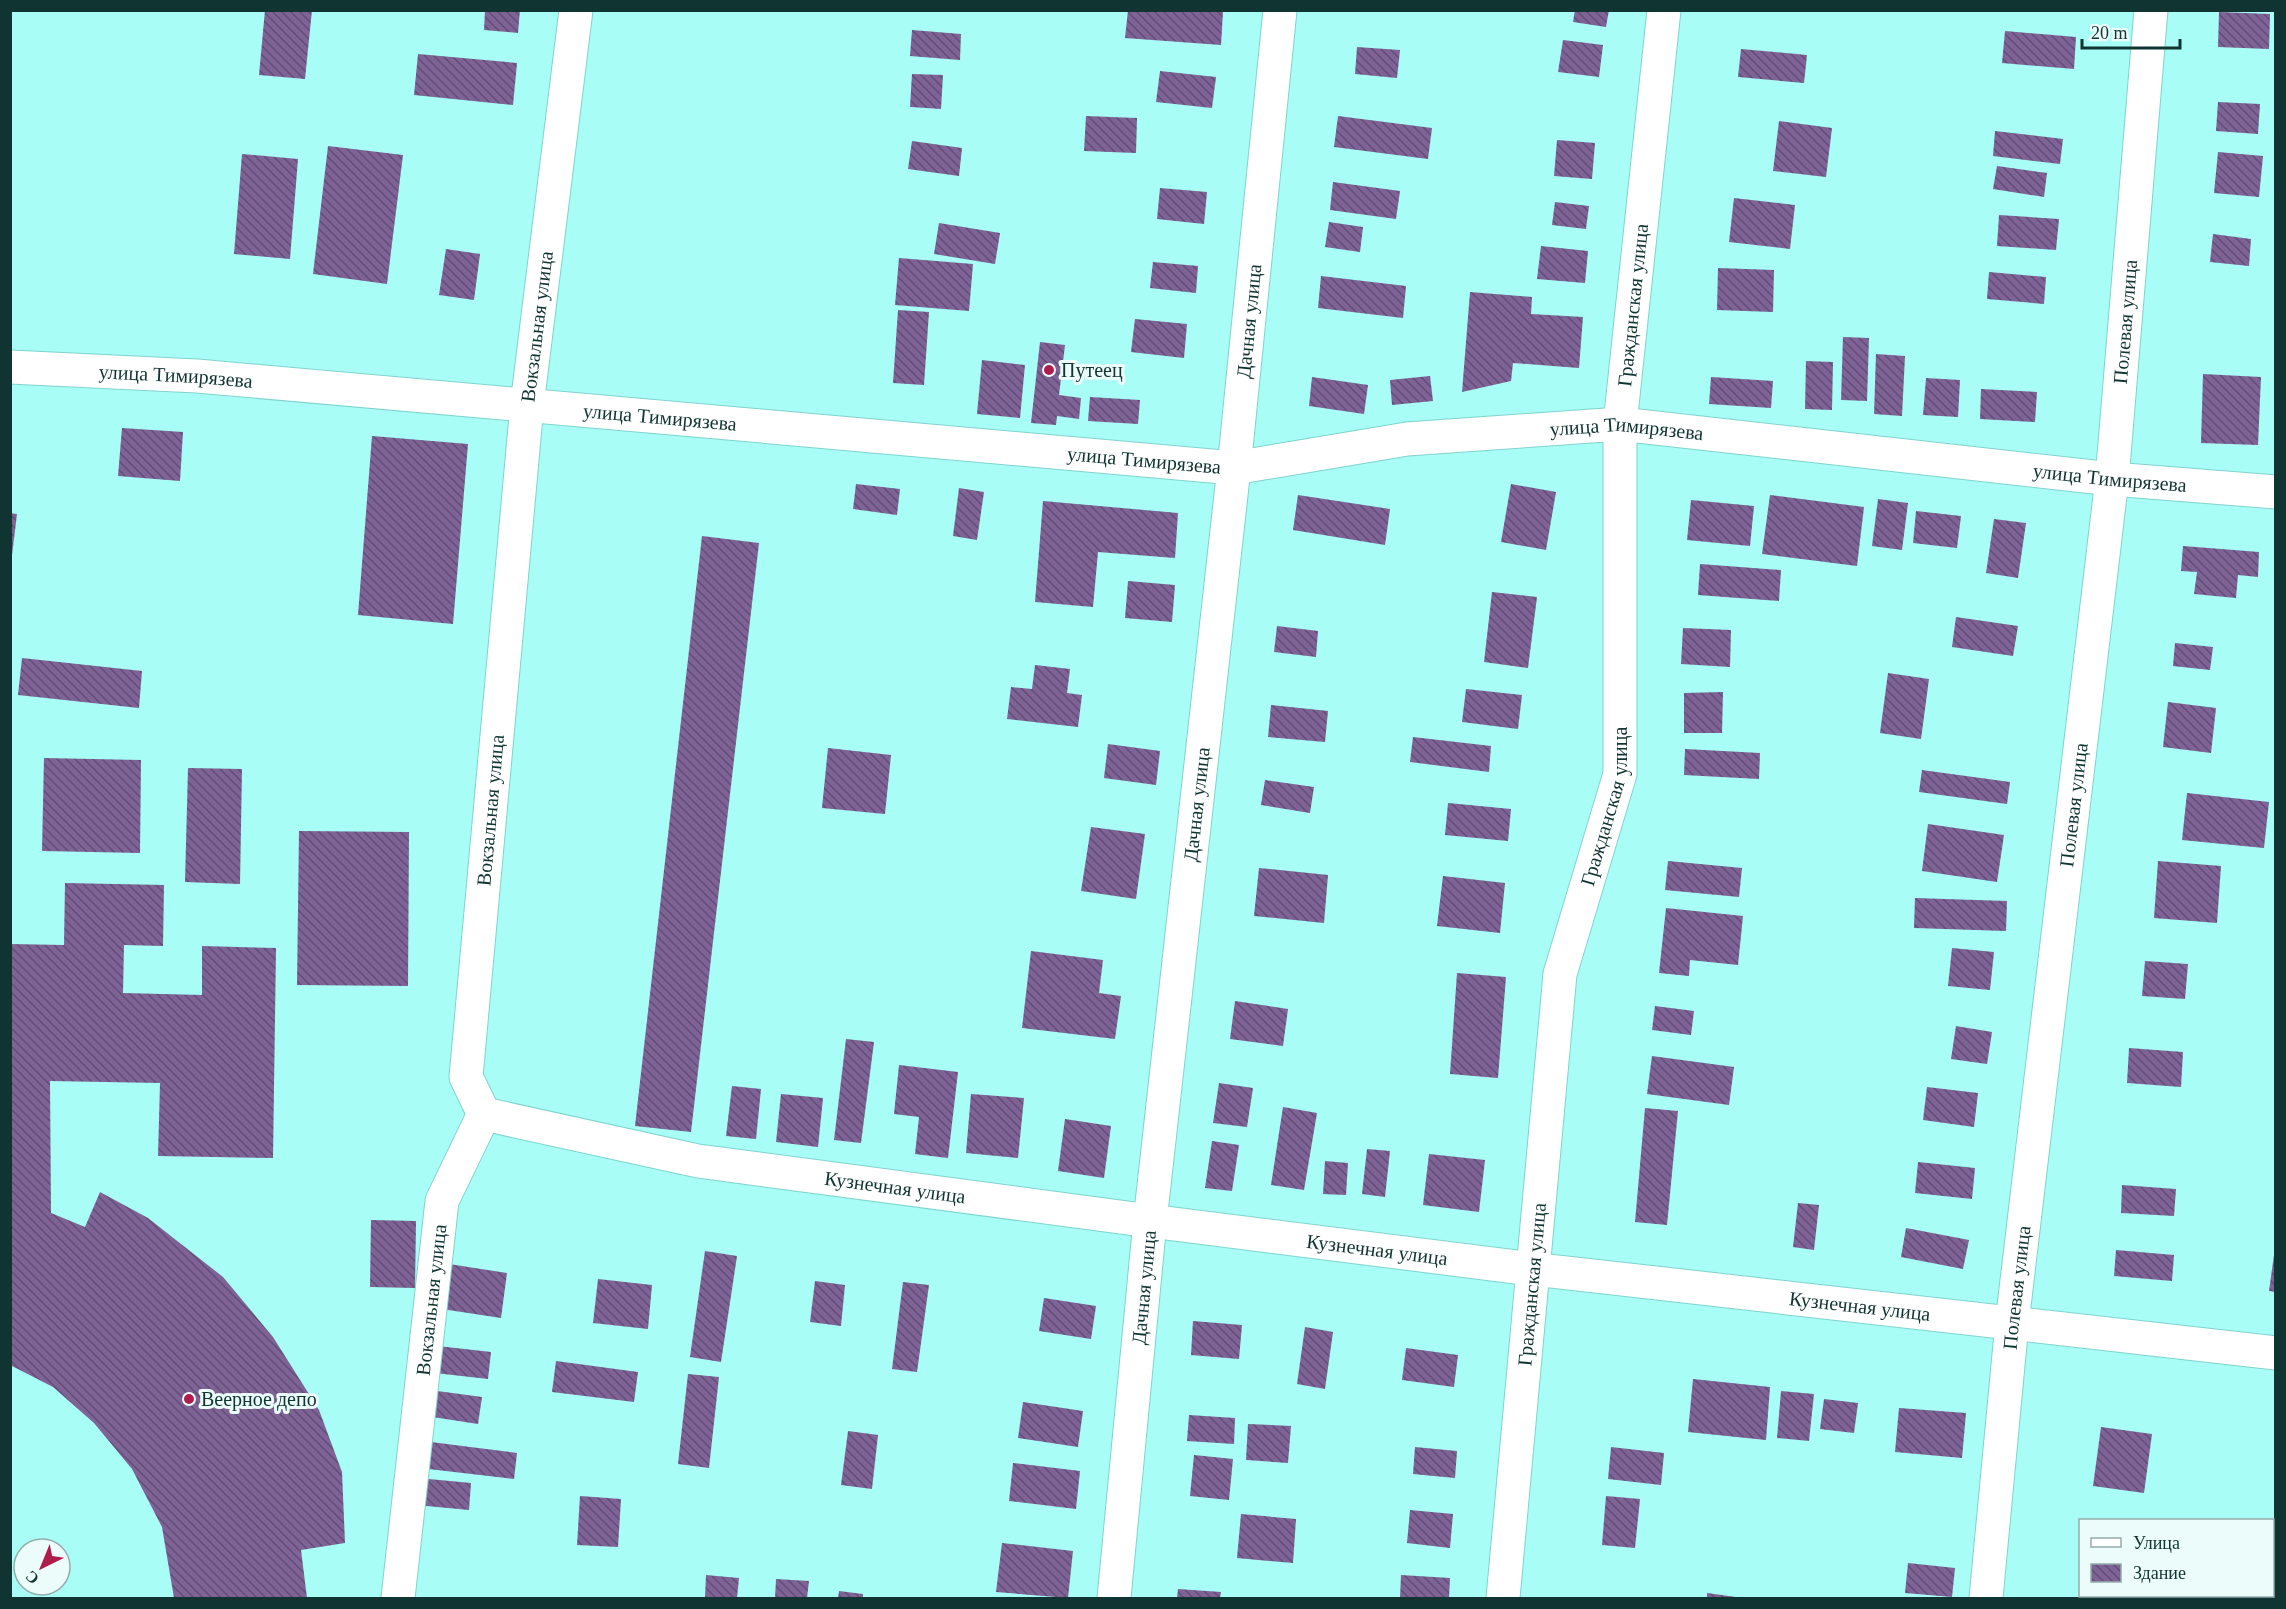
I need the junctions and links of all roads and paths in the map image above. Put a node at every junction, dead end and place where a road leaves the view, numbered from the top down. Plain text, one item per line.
1 (576, 10) edge
2 (1280, 10) edge
3 (1664, 10) edge
4 (2151, 10) edge
5 (10, 367) edge
6 (527, 405) junction
7 (1620, 424) junction
8 (1234, 468) junction
9 (2112, 479) junction
10 (2276, 492) edge
11 (484, 1114) junction
12 (1150, 1221) junction
13 (1532, 1269) junction
14 (2012, 1323) junction
15 (2276, 1353) edge
16 (398, 1599) edge
17 (1114, 1599) edge
18 (1503, 1599) edge
19 (1986, 1599) edge

1 - 6 street, Вокзальная улица
2 - 8 street, Дачная улица
3 - 7 street, Гражданская улица
4 - 9 street, Полевая улица
5 - 6 street, улица Тимирязева
6 - 8 street, улица Тимирязева
6 - 11 street, Вокзальная улица
7 - 8 street, улица Тимирязева
7 - 9 street, улица Тимирязева
7 - 13 street, Гражданская улица
8 - 12 street, Дачная улица
9 - 10 street, улица Тимирязева
9 - 14 street, Полевая улица
11 - 12 street, Кузнечная улица
11 - 16 street, Вокзальная улица
12 - 13 street, Кузнечная улица
12 - 17 street, Дачная улица
13 - 14 street, Кузнечная улица
13 - 18 street, Гражданская улица
14 - 15 street, Кузнечная улица
14 - 19 street, Полевая улица

